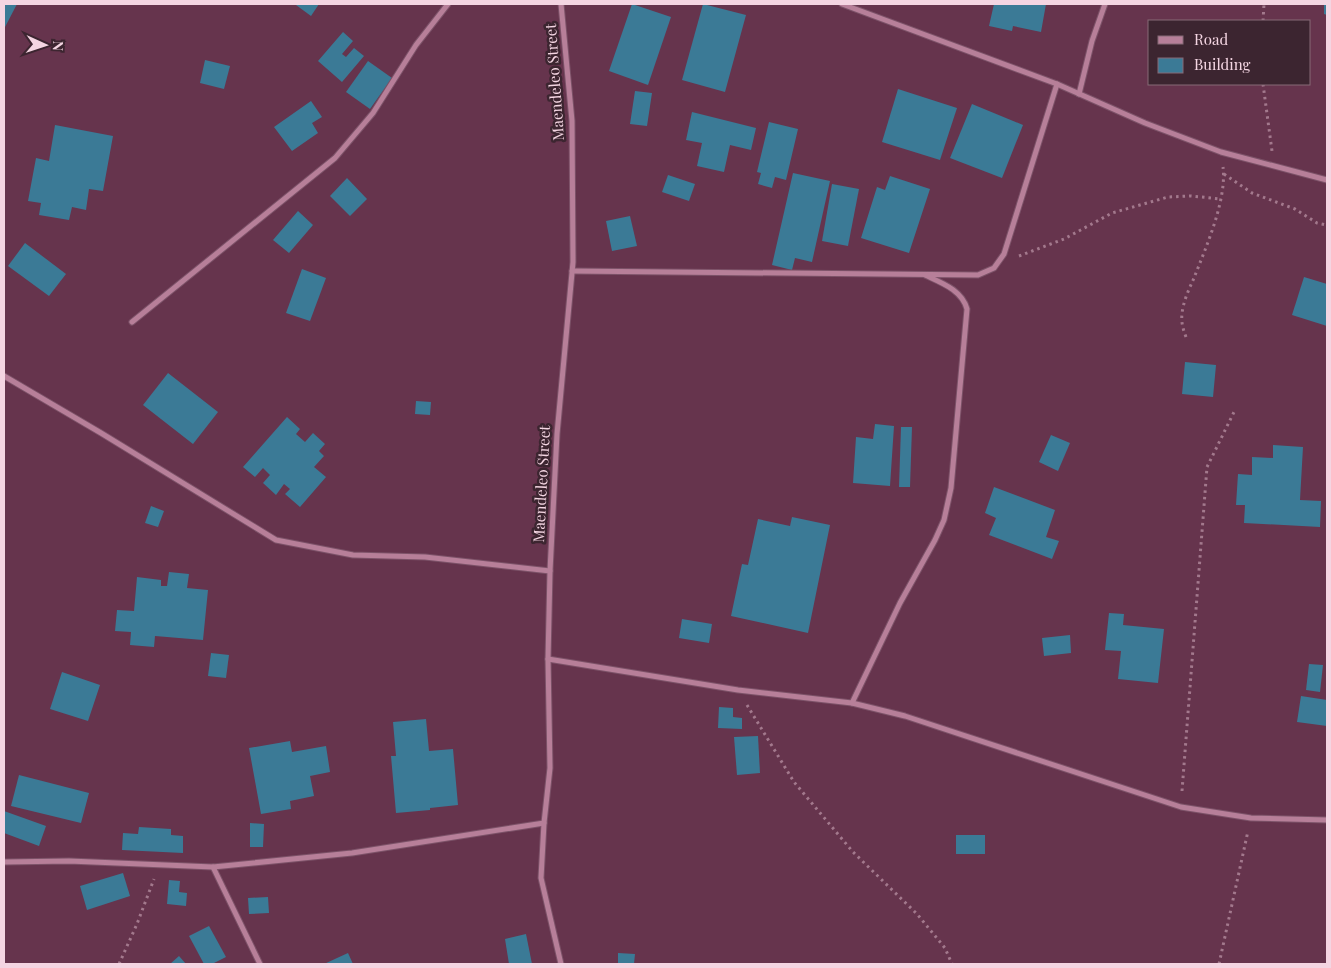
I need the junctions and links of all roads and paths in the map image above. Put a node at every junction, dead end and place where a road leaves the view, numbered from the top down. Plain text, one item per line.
1 (448, 4) edge
2 (562, 4) edge
3 (842, 4) edge
4 (1104, 4) edge
5 (1264, 4) edge
6 (1263, 20) edge
7 (1057, 84) junction
8 (1263, 85) edge
9 (1079, 94) junction
10 (1221, 152) junction
11 (1274, 167) junction
12 (1224, 173) junction
13 (1327, 180) edge
14 (1221, 198) junction
15 (1327, 225) edge
16 (1004, 254) junction
17 (572, 271) junction
18 (923, 274) junction
19 (132, 322) dead end
20 (1186, 337) dead end
21 (4, 376) edge
22 (1236, 410) dead end
23 (550, 571) junction
24 (548, 659) junction
25 (738, 690) junction
26 (852, 703) junction
27 (1181, 807) junction
28 (1251, 818) junction
29 (1327, 820) edge
30 (544, 823) junction
31 (4, 862) edge
32 (160, 864) junction
33 (213, 867) junction
34 (119, 964) edge
35 (260, 964) edge
36 (562, 964) edge
37 (952, 964) edge
38 (1219, 964) edge

1 - 19 street
2 - 17 street, Maendeleo Street
3 - 7 street
4 - 9 street
5 - 6 path
7 - 9 street
7 - 16 street
8 - 11 path
9 - 10 street
10 - 11 street
10 - 12 path
11 - 13 street
12 - 14 path
12 - 15 path
14 - 16 path
14 - 20 path
16 - 18 street
17 - 18 street
17 - 23 street, Maendeleo Street
18 - 26 street
21 - 23 street
22 - 27 path
23 - 24 street, Maendeleo Street
24 - 25 street
24 - 30 street, Maendeleo Street
25 - 26 street
25 - 37 path
26 - 27 street
27 - 28 street
28 - 29 street
28 - 38 path
30 - 33 street
30 - 36 street, Maendeleo Street
31 - 32 street
32 - 33 street
32 - 34 path
33 - 35 street

